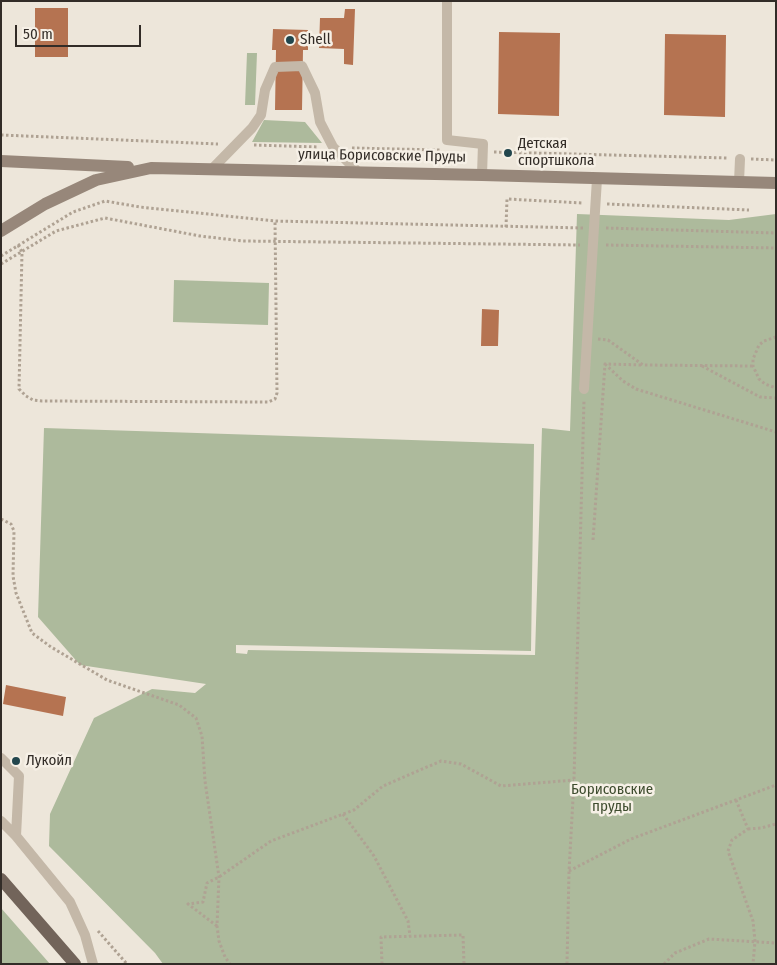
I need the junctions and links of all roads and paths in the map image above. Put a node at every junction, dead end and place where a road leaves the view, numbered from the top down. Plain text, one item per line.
1 (447, 1) edge
2 (1, 135) edge
3 (237, 144) junction
4 (333, 148) junction
5 (443, 151) dead end
6 (483, 152) junction
7 (740, 159) junction
8 (776, 160) edge
9 (1, 161) edge
10 (151, 168) junction
11 (212, 169) junction
12 (358, 172) junction
13 (482, 175) junction
14 (598, 179) junction
15 (739, 182) junction
16 (776, 183) edge
17 (596, 203) junction
18 (749, 210) dead end
19 (274, 221) junction
20 (506, 227) junction
21 (595, 228) junction
22 (1, 232) edge
23 (776, 233) edge
24 (274, 242) junction
25 (18, 245) junction
26 (594, 245) junction
27 (776, 248) edge
28 (22, 252) junction
29 (1, 256) edge
30 (1, 264) edge
31 (776, 337) edge
32 (588, 339) junction
33 (605, 364) junction
34 (643, 364) junction
35 (701, 365) junction
36 (753, 366) junction
37 (776, 388) edge
38 (584, 389) joint
39 (776, 398) edge
40 (776, 432) edge
41 (1, 519) edge
42 (593, 540) dead end
43 (1, 758) edge
44 (574, 780) junction
45 (776, 785) edge
46 (736, 800) junction
47 (343, 814) junction
48 (1, 821) edge
49 (776, 824) edge
50 (748, 829) junction
51 (16, 836) junction
52 (569, 872) junction
53 (219, 877) junction
54 (1, 879) edge
55 (217, 926) junction
56 (410, 936) junction
57 (755, 941) junction
58 (776, 943) edge
59 (75, 964) edge
60 (93, 964) edge
61 (230, 964) edge
62 (382, 964) edge
63 (464, 964) edge
64 (567, 964) edge
65 (664, 964) edge
66 (753, 964) edge

1 - 6 lane
2 - 3 path
3 - 4 path
3 - 4 lane
3 - 11 lane
4 - 5 path
4 - 12 lane
6 - 7 path
6 - 13 lane
7 - 8 path
7 - 15 lane
9 - 10 main road
10 - 11 main road, улица Борисовские Пруды
10 - 22 main road, улица Борисовские Пруды
11 - 12 main road, улица Борисовские Пруды
12 - 13 main road, улица Борисовские Пруды
13 - 14 main road, улица Борисовские Пруды
14 - 15 main road, улица Борисовские Пруды
14 - 17 lane
15 - 16 main road, улица Борисовские Пруды
17 - 18 path
17 - 20 path
17 - 21 lane
19 - 20 path
19 - 24 path
19 - 25 path
20 - 21 path
21 - 23 path
21 - 26 lane
24 - 26 path
24 - 28 path
24 - 28 path
25 - 28 path
25 - 29 path
26 - 27 path
26 - 32 lane
28 - 30 path
31 - 36 path
32 - 34 path
32 - 38 lane
33 - 34 path
33 - 40 path
33 - 42 path
34 - 35 path
35 - 36 path
35 - 39 path
36 - 37 path
38 - 44 path
41 - 53 path
43 - 51 lane
44 - 47 path
44 - 52 path
45 - 46 path
46 - 50 path
46 - 52 path
47 - 53 path
47 - 56 path
48 - 51 lane
49 - 50 path
50 - 57 path
51 - 60 lane
52 - 64 path
53 - 55 path
53 - 55 path
54 - 59 main road
55 - 61 path
56 - 62 path
56 - 63 path
57 - 58 path
57 - 65 path
57 - 66 path

